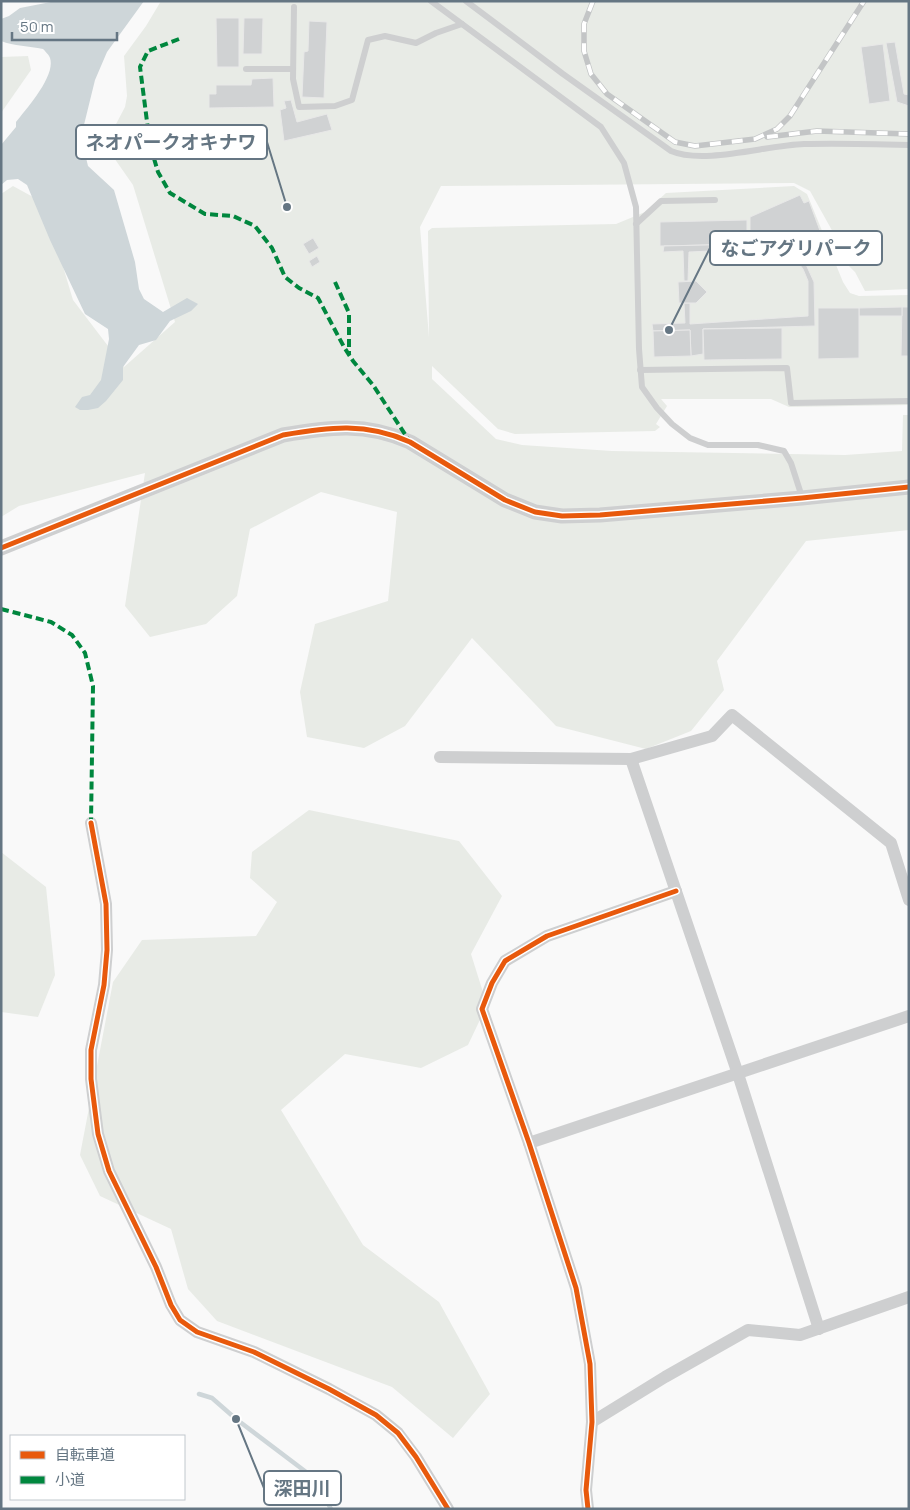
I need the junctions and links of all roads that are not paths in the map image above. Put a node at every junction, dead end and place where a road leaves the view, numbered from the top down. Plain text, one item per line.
1 (431, 1) edge
2 (466, 1) edge
3 (294, 7) dead end
4 (462, 24) junction
5 (246, 69) dead end
6 (294, 69) junction
7 (909, 145) edge
8 (715, 200) dead end
9 (636, 224) junction
10 (640, 370) junction
11 (909, 400) edge
12 (909, 487) edge
13 (802, 498) junction
14 (1, 548) edge
15 (440, 757) dead end
16 (631, 758) junction
17 (91, 823) dead end
18 (676, 891) junction
19 (909, 900) edge
20 (909, 1016) edge
21 (738, 1074) junction
22 (529, 1142) junction
23 (909, 1297) edge
24 (819, 1329) junction
25 (592, 1422) junction
26 (448, 1509) edge
27 (588, 1509) edge

1 - 4 lane
2 - 7 lane
3 - 6 lane
4 - 6 lane
4 - 9 lane
5 - 6 lane
8 - 9 lane
9 - 10 lane
10 - 11 lane
10 - 13 lane
12 - 13 street
13 - 14 street
15 - 16 street
16 - 18 street
16 - 19 street
17 - 26 street
18 - 21 street
18 - 22 street
20 - 21 street
21 - 22 street
21 - 24 street
22 - 25 street
23 - 24 street
24 - 25 street
25 - 27 street

